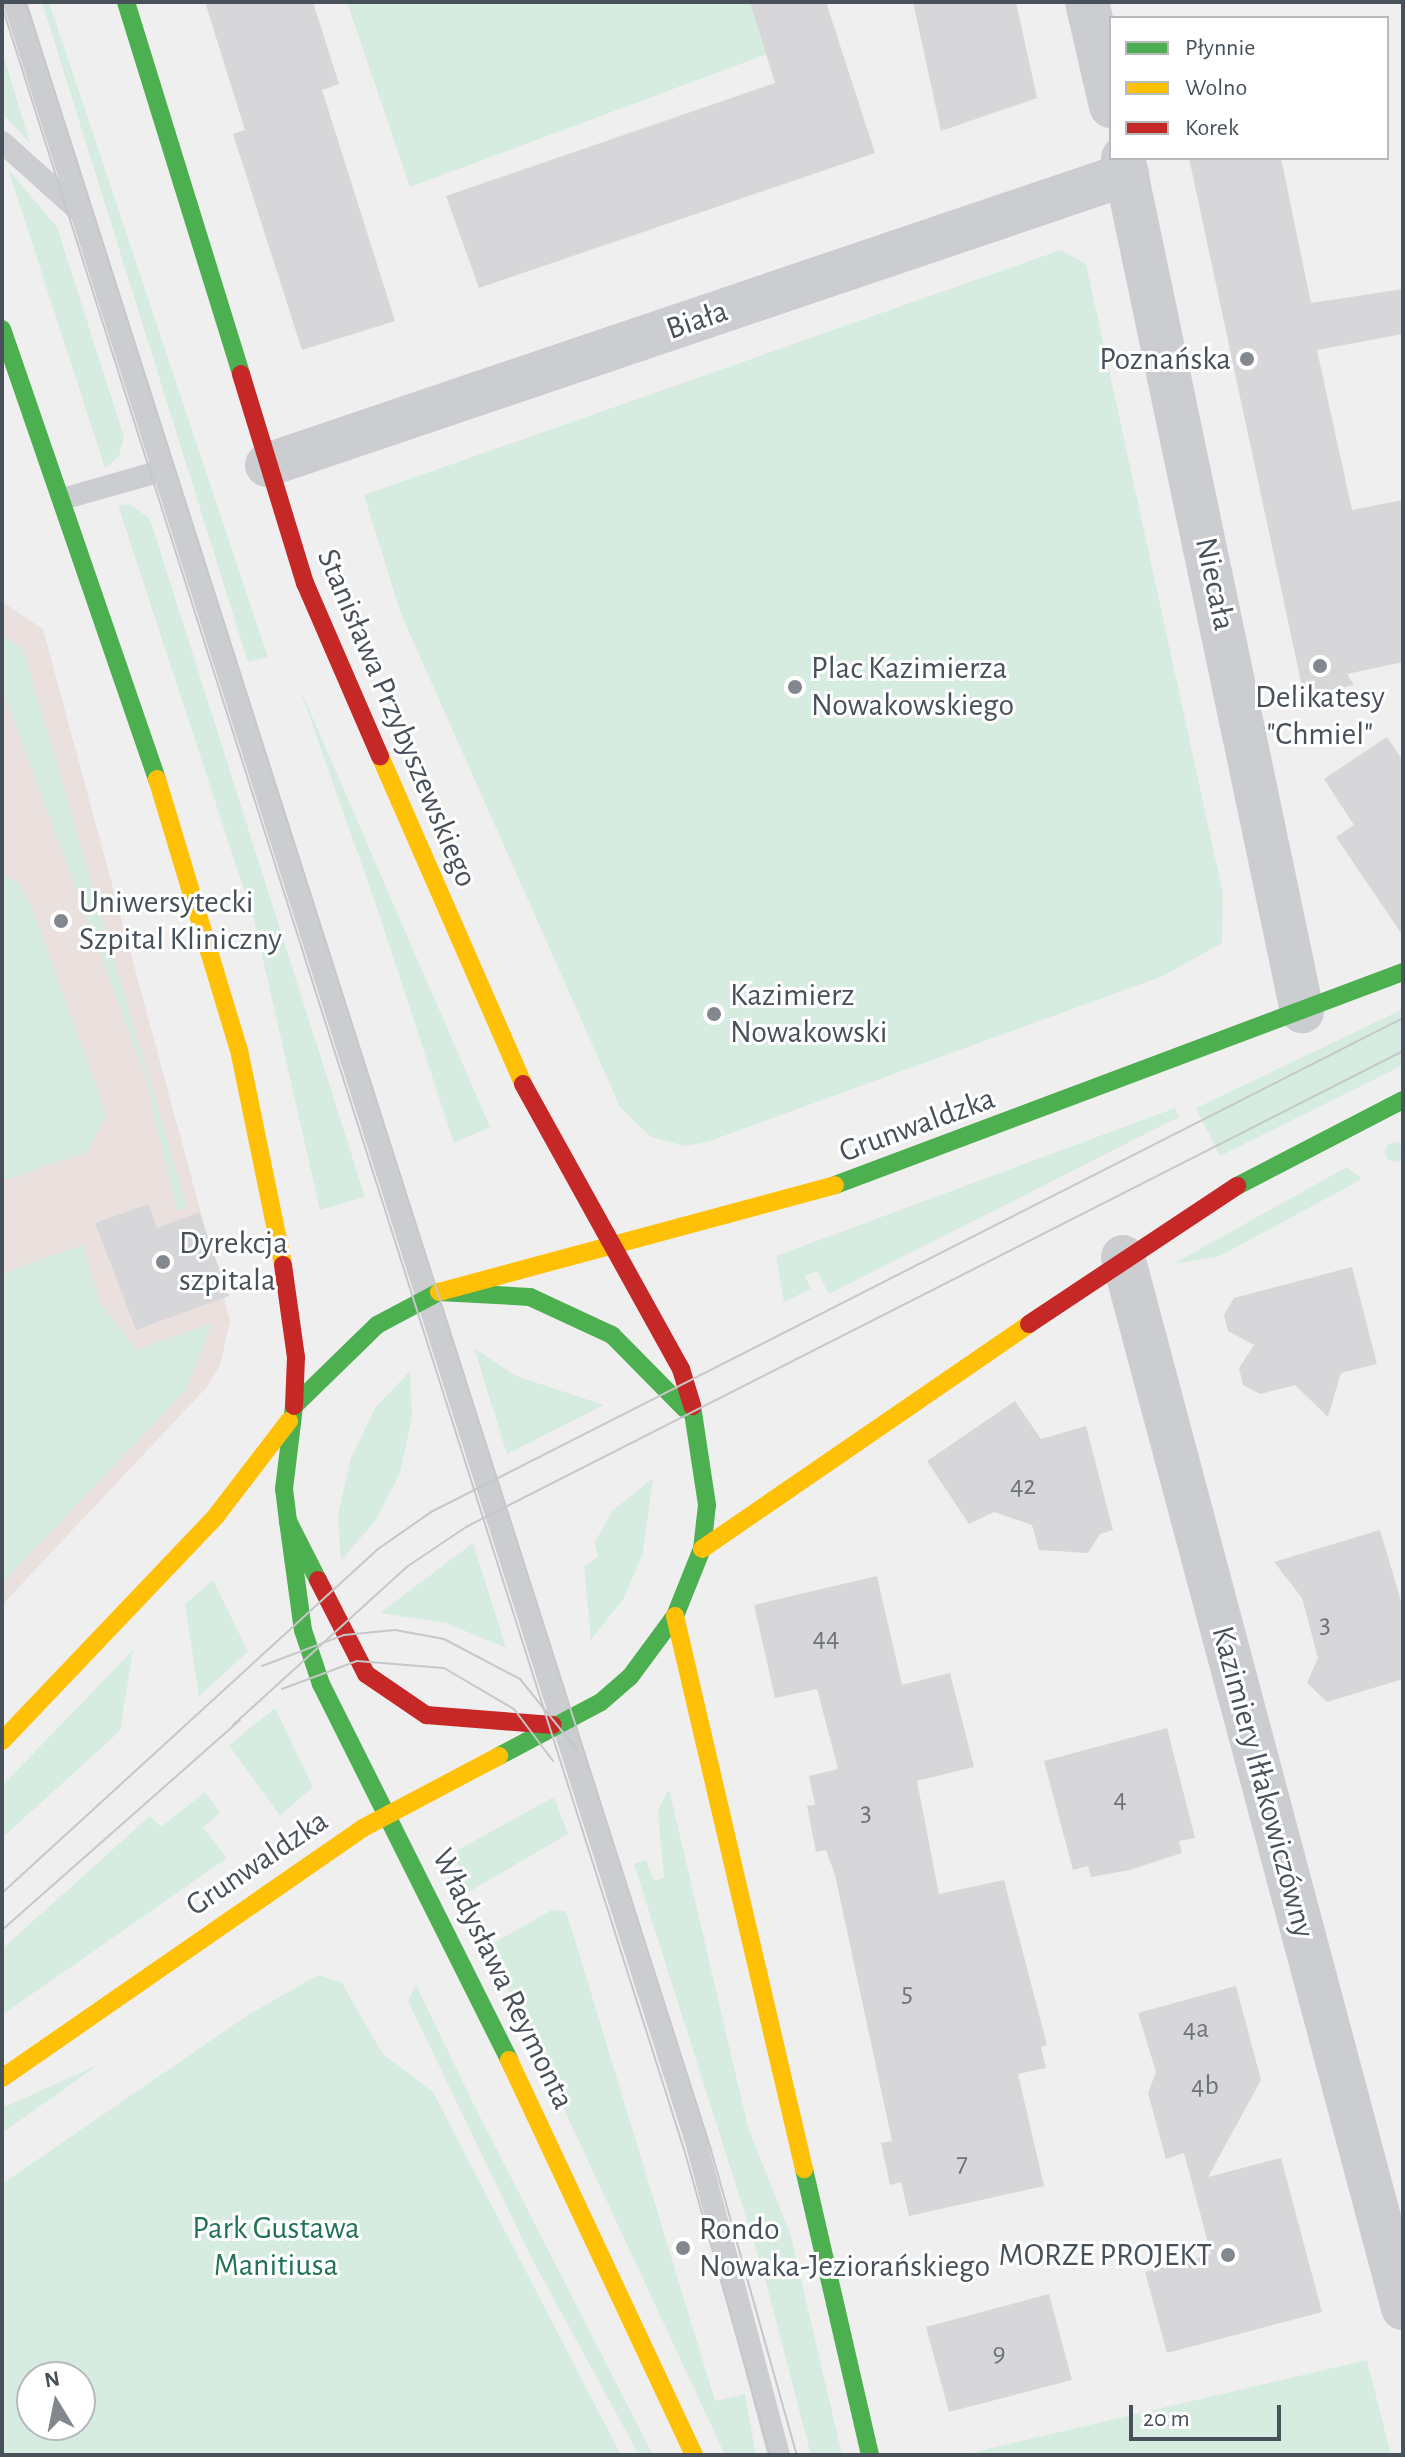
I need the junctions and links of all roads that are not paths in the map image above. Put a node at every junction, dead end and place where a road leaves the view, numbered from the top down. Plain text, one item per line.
1 (14, 2) edge
2 (126, 2) edge
3 (1087, 2) edge
4 (1109, 97) edge
5 (2, 142) edge
6 (1125, 166) edge
7 (79, 212) junction
8 (2, 329) edge
9 (267, 465) junction
10 (164, 470) junction
11 (66, 498) junction
12 (1403, 972) edge
13 (1302, 1011) junction
14 (1403, 1100) edge
15 (612, 1250) junction
16 (1123, 1257) junction
17 (433, 1294) junction
18 (291, 1413) junction
19 (698, 1422) junction
20 (288, 1521) junction
21 (702, 1549) junction
22 (675, 1616) junction
23 (562, 1725) junction
24 (2, 1741) edge
25 (386, 1814) junction
26 (2, 2078) edge
27 (1403, 2308) edge
28 (694, 2455) edge
29 (779, 2455) edge
30 (870, 2455) edge

1 - 7 lane
2 - 9 main road, Stanisława Przybyszewskiego
3 - 4 street
5 - 7 lane
6 - 9 street, Biała
6 - 13 street, Niecała
7 - 10 lane
8 - 11 main road
9 - 15 main road, Stanisława Przybyszewskiego
10 - 11 lane
10 - 17 lane
11 - 18 main road
12 - 13 main road, Grunwaldzka
13 - 15 main road, Grunwaldzka
14 - 16 main road
15 - 17 main road, Grunwaldzka
15 - 19 main road, Stanisława Przybyszewskiego
16 - 21 main road
16 - 27 street, Kazimiery Iłłakowiczówny
17 - 18 main road, Grunwaldzka
17 - 19 main road
17 - 23 lane
18 - 20 main road, Władysława Reymonta
18 - 24 main road
19 - 21 main road, Stanisława Przybyszewskiego
20 - 23 main road
20 - 25 main road, Władysława Reymonta
21 - 22 main road, Grunwaldzka
22 - 23 main road, Grunwaldzka
22 - 30 main road
23 - 25 main road, Grunwaldzka
23 - 29 lane
25 - 26 main road, Grunwaldzka
25 - 28 main road, Władysława Reymonta

